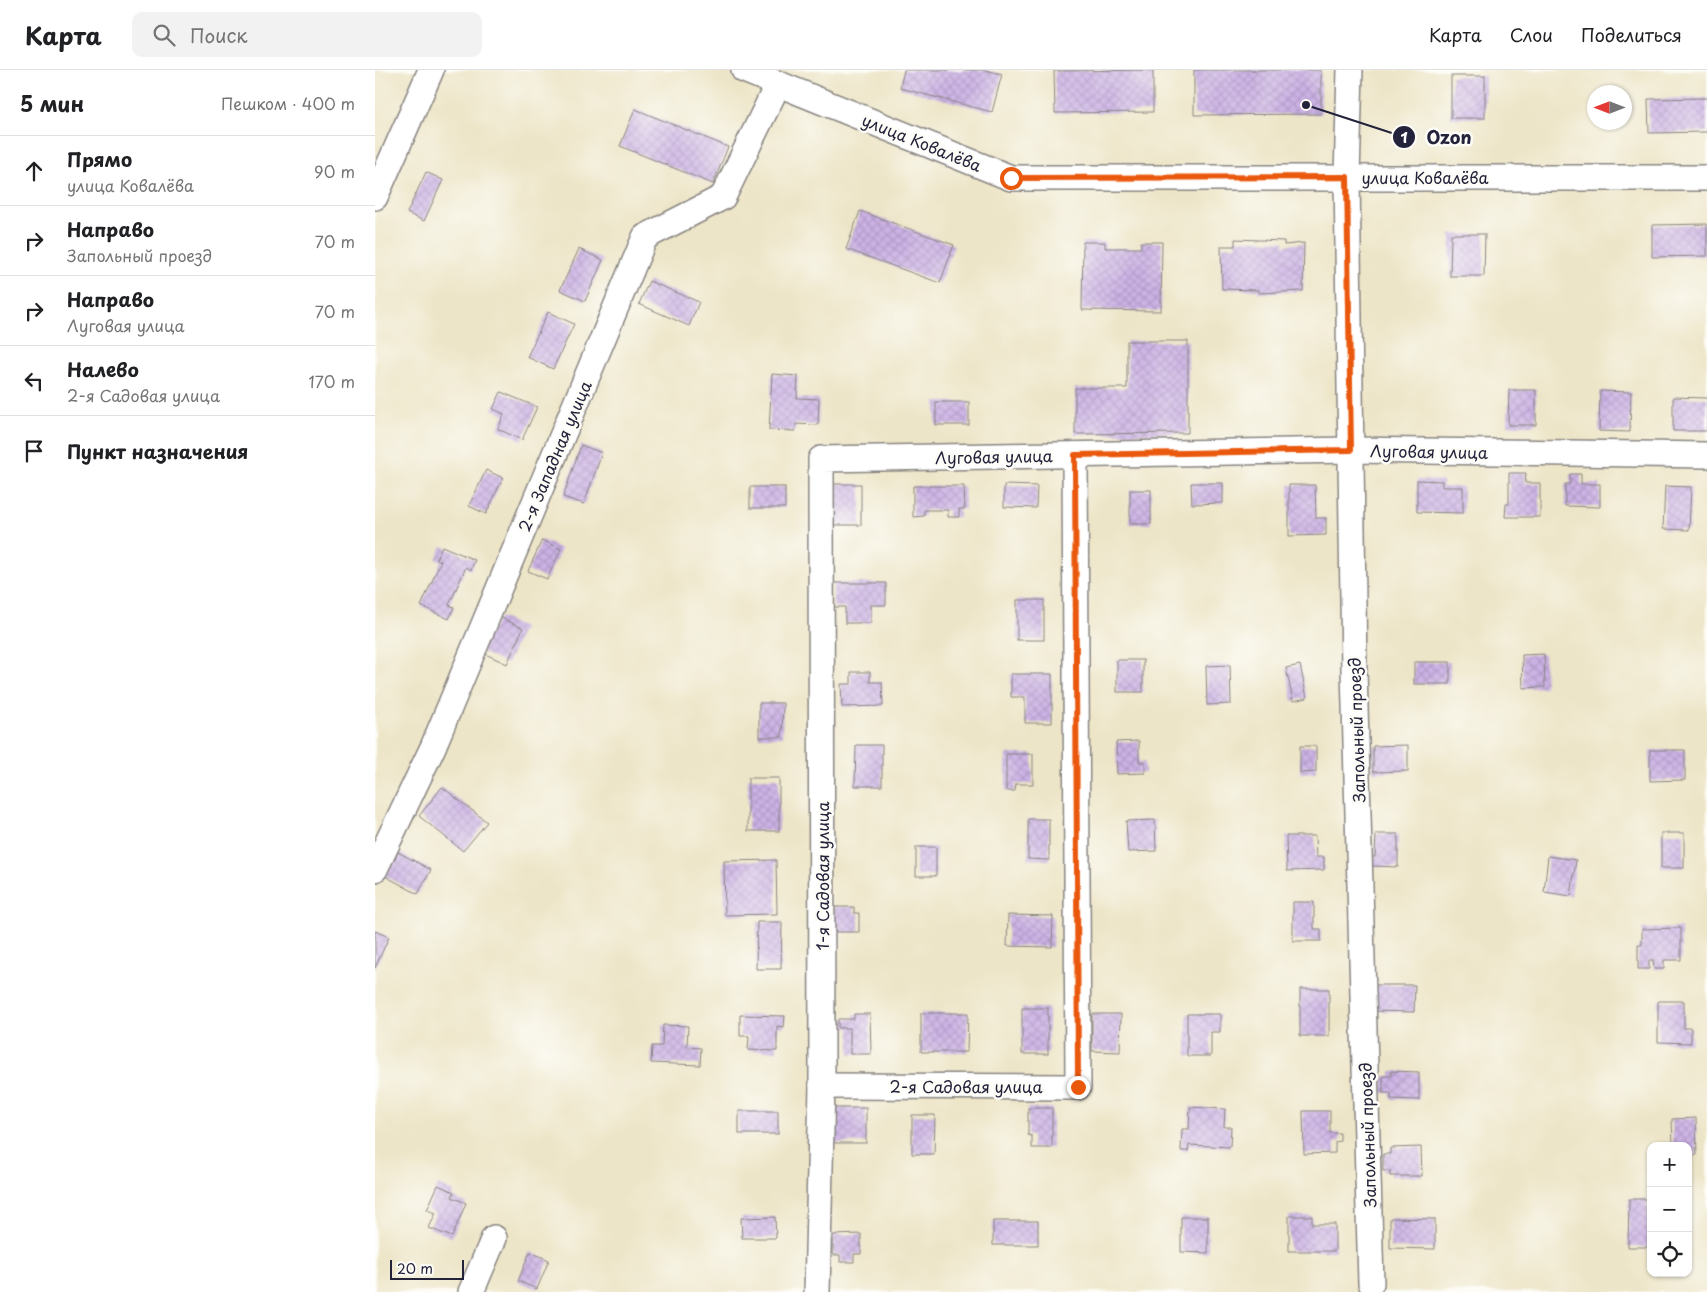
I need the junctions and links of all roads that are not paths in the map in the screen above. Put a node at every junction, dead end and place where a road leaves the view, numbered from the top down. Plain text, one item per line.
1 (431, 70) edge
2 (744, 70) edge
3 (1350, 70) edge
4 (778, 84) junction
5 (1347, 177) junction
6 (1707, 178) edge
7 (375, 197) edge
8 (1351, 450) junction
9 (1075, 455) junction
10 (1707, 455) edge
11 (821, 459) joint
12 (375, 869) edge
13 (822, 1086) junction
14 (494, 1238) dead end
15 (1371, 1283) dead end
16 (471, 1292) edge
17 (817, 1292) edge

1 - 7 street
2 - 4 street, улица Ковалёва
3 - 5 street, Запольный проезд
4 - 5 street, улица Ковалёва
4 - 12 street, 2-я Западная улица
5 - 6 street, улица Ковалёва
5 - 8 street, Запольный проезд
8 - 9 street, Луговая улица
8 - 10 street, Луговая улица
8 - 15 street, Запольный проезд
9 - 11 street, Луговая улица
9 - 13 street, 2-я Садовая улица
11 - 13 street, 1-я Садовая улица
13 - 17 street, 1-я Садовая улица
14 - 16 street

